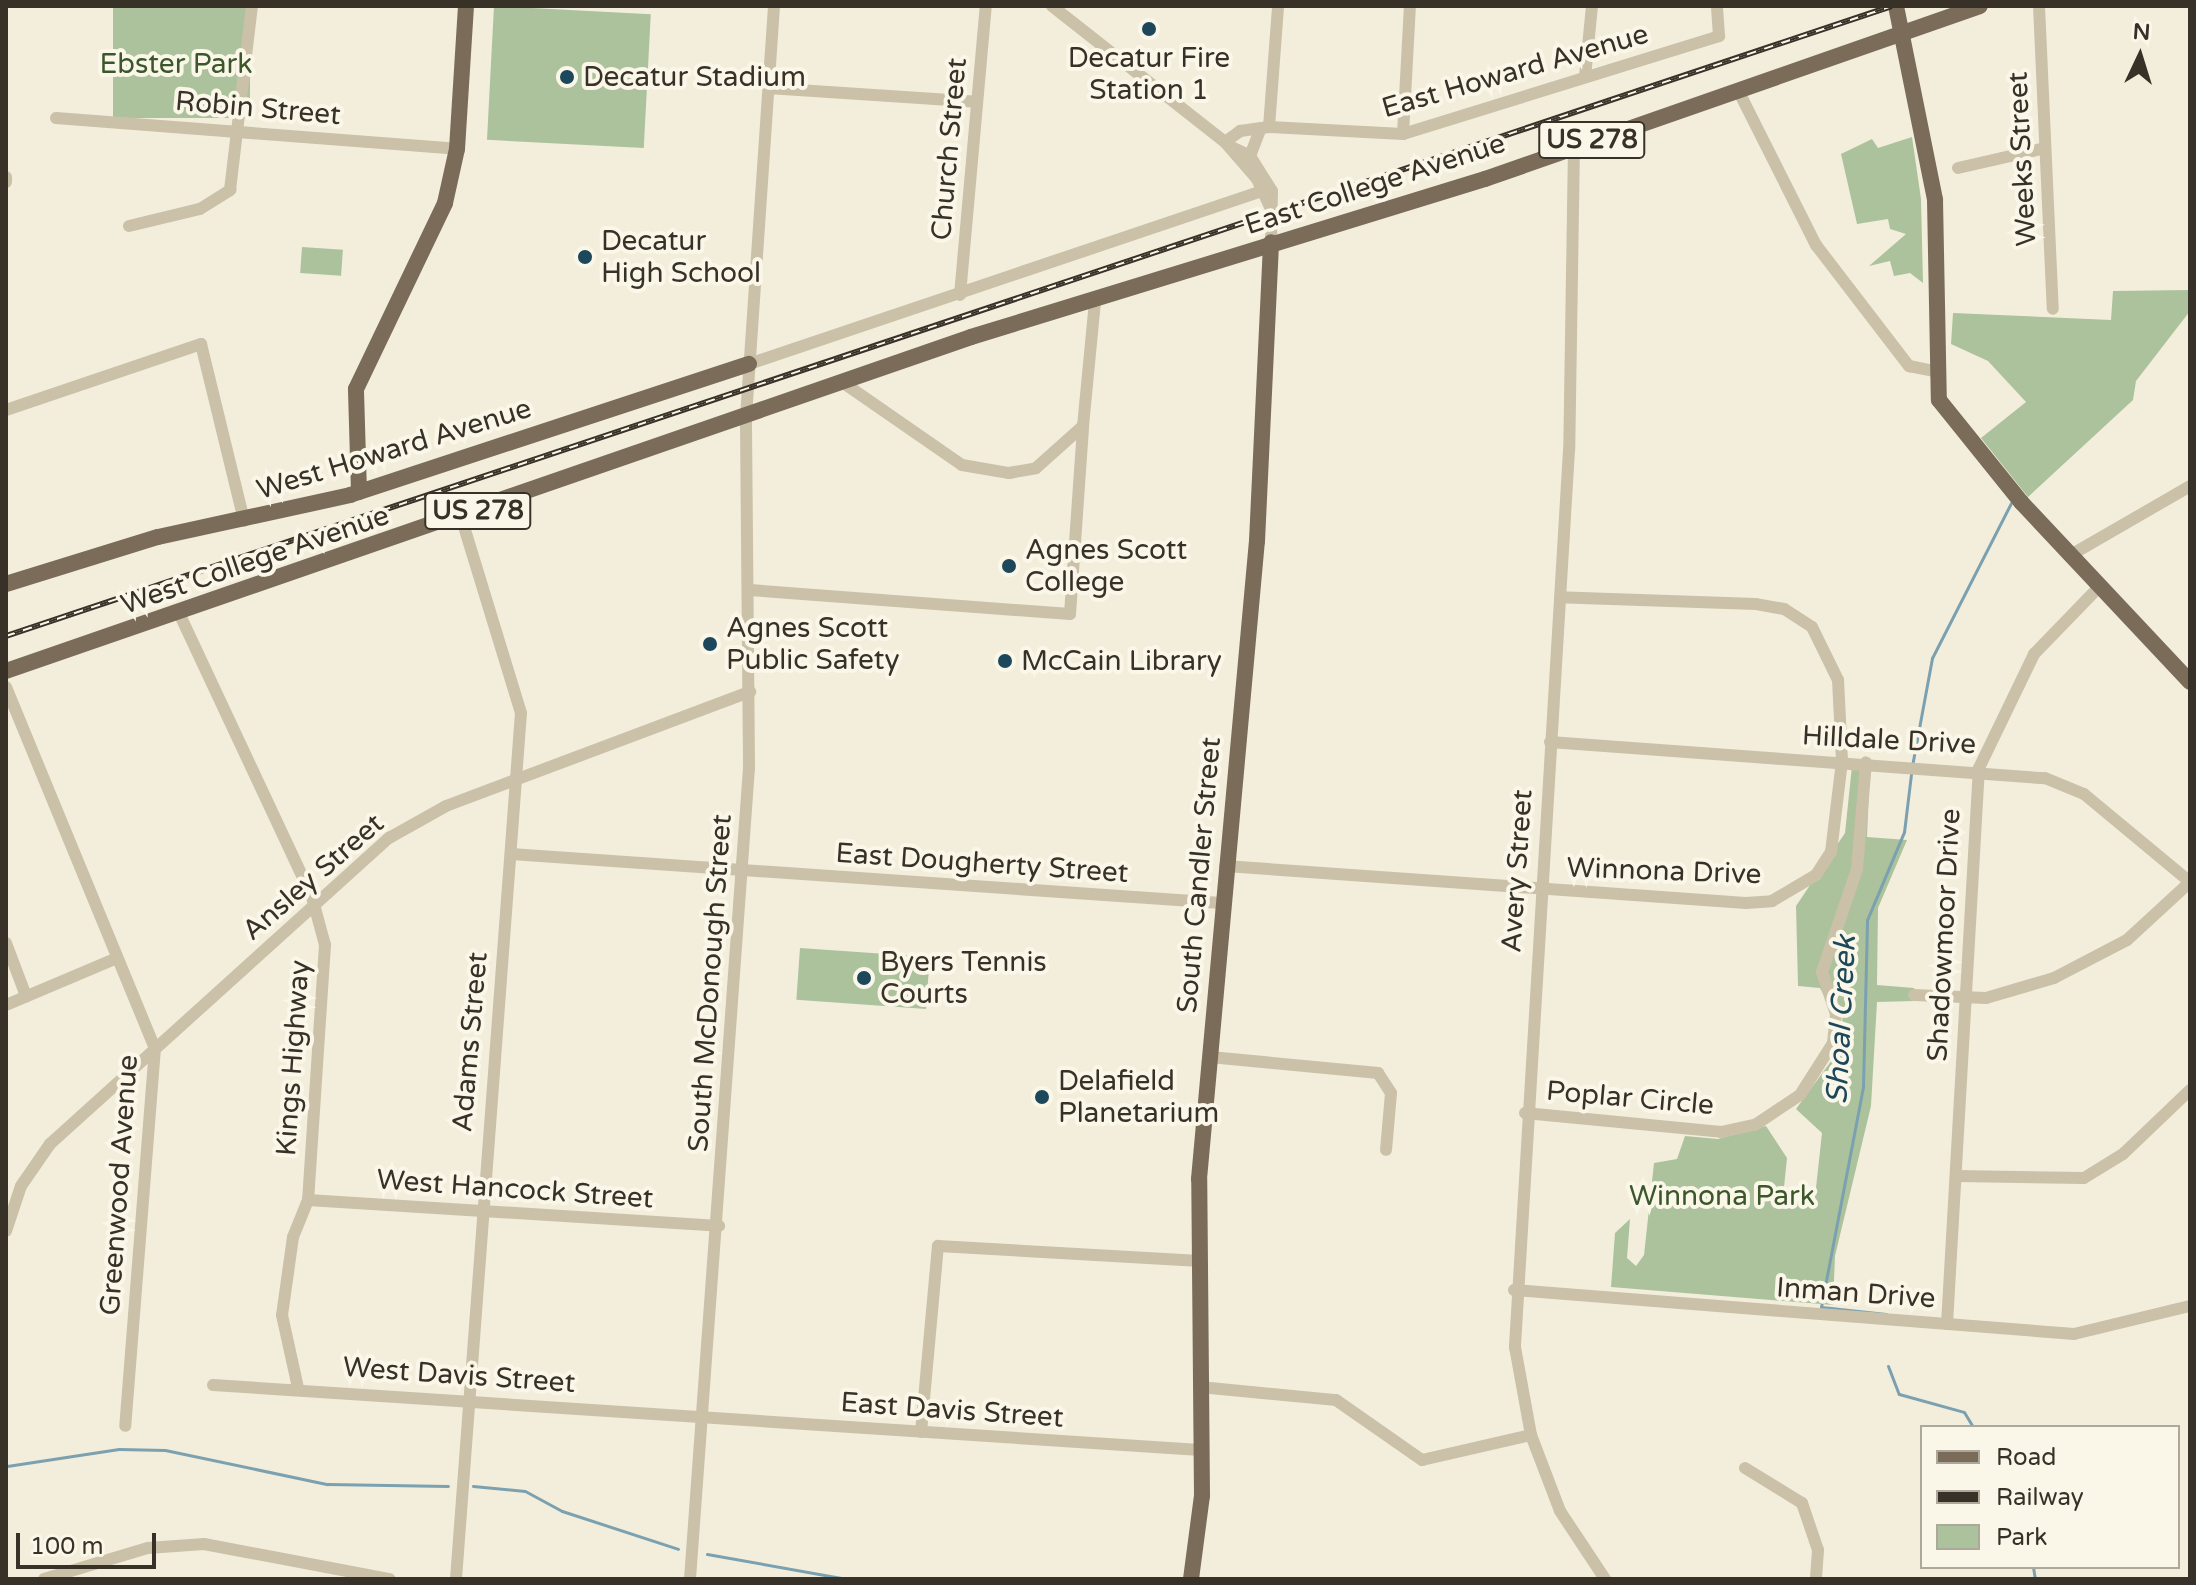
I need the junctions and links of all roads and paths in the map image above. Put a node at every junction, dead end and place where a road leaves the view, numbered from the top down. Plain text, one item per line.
1 (252, 6) edge
2 (466, 6) edge
3 (774, 6) edge
4 (986, 6) edge
5 (1052, 6) edge
6 (1278, 6) edge
7 (1410, 6) edge
8 (1592, 6) edge
9 (1717, 6) edge
10 (1896, 6) edge
11 (1980, 6) edge
12 (2039, 6) edge
13 (1903, 30) junction
14 (1585, 77) junction
15 (768, 88) junction
16 (1738, 90) junction
17 (977, 102) junction
18 (56, 118) dead end
19 (1265, 127) junction
20 (242, 130) junction
21 (1403, 134) junction
22 (1227, 144) junction
23 (1574, 146) junction
24 (2045, 148) junction
25 (457, 149) junction
26 (1250, 156) junction
27 (1958, 168) dead end
28 (1259, 185) junction
29 (1273, 213) junction
30 (129, 226) dead end
31 (1271, 242) junction
32 (960, 295) junction
33 (1095, 301) junction
34 (2053, 309) dead end
35 (749, 364) junction
36 (1934, 371) junction
37 (845, 384) junction
38 (6, 410) edge
39 (746, 417) junction
40 (1083, 426) junction
41 (2190, 486) edge
42 (359, 492) junction
43 (461, 517) junction
44 (244, 521) junction
45 (2069, 556) junction
46 (6, 584) edge
47 (2099, 587) junction
48 (750, 590) junction
49 (1560, 597) junction
50 (179, 613) junction
51 (6, 671) edge
52 (2190, 682) edge
53 (6, 687) edge
54 (750, 692) junction
55 (1550, 742) junction
56 (1842, 761) junction
57 (1866, 762) junction
58 (1979, 768) junction
59 (516, 779) junction
60 (511, 854) junction
61 (1225, 866) junction
62 (741, 870) junction
63 (2190, 882) edge
64 (1540, 890) junction
65 (1221, 903) junction
66 (317, 908) junction
67 (6, 943) edge
68 (115, 959) junction
69 (1914, 995) dead end
70 (26, 996) junction
71 (1964, 996) junction
72 (6, 1005) edge
73 (155, 1048) junction
74 (1210, 1057) junction
75 (2190, 1090) edge
76 (1525, 1113) junction
77 (1386, 1150) dead end
78 (1957, 1176) junction
79 (308, 1200) junction
80 (479, 1209) junction
81 (719, 1226) junction
82 (6, 1231) edge
83 (1196, 1261) junction
84 (1514, 1290) junction
85 (2190, 1306) edge
86 (1947, 1324) junction
87 (213, 1385) dead end
88 (1200, 1387) junction
89 (298, 1388) junction
90 (468, 1400) junction
91 (702, 1414) junction
92 (125, 1426) dead end
93 (921, 1432) junction
94 (1531, 1435) junction
95 (1200, 1450) junction
96 (1745, 1468) dead end
97 (44, 1579) edge
98 (390, 1579) edge
99 (456, 1579) edge
100 (690, 1579) edge
101 (1191, 1579) edge
102 (1605, 1579) edge
103 (1816, 1579) edge

1 - 20 street
2 - 25 main road
3 - 15 street, South McDonough Street
4 - 17 street, Church Street
5 - 22 street
6 - 19 street
7 - 21 street
8 - 14 street
9 - 14 street, East Howard Avenue
10 - 13 main road
11 - 13 main road, East College Avenue / US 278
12 - 24 street, Weeks Street
13 - 16 main road, East College Avenue / US 278
13 - 36 main road
14 - 21 street, East Howard Avenue
15 - 17 street
15 - 35 street, South McDonough Street
16 - 23 main road, East College Avenue / US 278
16 - 36 street
17 - 32 street, Church Street
18 - 20 street, Robin Street
19 - 21 street, East Howard Avenue
19 - 22 street, East Howard Avenue
19 - 26 street
20 - 25 street, Robin Street
20 - 30 street
22 - 26 street
22 - 28 street
23 - 31 main road, East College Avenue / US 278
23 - 49 street, Avery Street
24 - 27 street
24 - 34 street, Weeks Street
25 - 42 main road
26 - 29 street
28 - 29 street
28 - 32 street
29 - 31 street, South Candler Street
31 - 33 main road, East College Avenue / US 278
31 - 61 main road, South Candler Street
32 - 35 street
33 - 37 main road, East College Avenue / US 278
33 - 40 street
35 - 39 street, South McDonough Street
35 - 42 main road, West Howard Avenue
36 - 45 main road
37 - 39 main road, East College Avenue / US 278
37 - 40 street
38 - 44 street
39 - 43 main road, West College Avenue / US 278
39 - 48 street, South McDonough Street
40 - 48 street
41 - 45 street
42 - 44 main road, West Howard Avenue
43 - 50 main road, West College Avenue / US 278
43 - 59 street, Adams Street
44 - 46 main road, West Howard Avenue
45 - 47 main road
47 - 52 main road
47 - 58 street, Shadowmoor Drive
48 - 54 street, South McDonough Street
49 - 55 street, Avery Street
49 - 56 street, Winnona Drive
50 - 51 main road, West College Avenue / US 278
50 - 66 street, Kings Highway
53 - 68 street, Greenwood Avenue
54 - 59 street, Ansley Street
54 - 62 street, South McDonough Street
55 - 56 street, Hilldale Drive
55 - 64 street, Avery Street
56 - 57 street, Hilldale Drive
56 - 64 street, Winnona Drive
57 - 58 street, Hilldale Drive
57 - 76 street, Poplar Circle
58 - 63 street, Hilldale Drive
58 - 71 street, Shadowmoor Drive
59 - 60 street, Adams Street
59 - 66 street, Ansley Street
60 - 62 street, East Dougherty Street
60 - 80 street, Adams Street
61 - 64 street, Winnona Drive
61 - 65 main road, South Candler Street
62 - 65 street, East Dougherty Street
62 - 81 street, South McDonough Street
63 - 71 street
64 - 76 street, Avery Street
65 - 74 main road, South Candler Street
66 - 73 street, Ansley Street
66 - 79 street, Kings Highway
67 - 70 street
68 - 70 street
68 - 73 street, Greenwood Avenue
69 - 71 street
70 - 72 street
71 - 78 street, Shadowmoor Drive
73 - 82 street, Ansley Street
73 - 92 street, Greenwood Avenue
74 - 77 street
74 - 83 main road, South Candler Street
75 - 78 street
76 - 84 street, Avery Street
78 - 86 street, Shadowmoor Drive
79 - 80 street, West Hancock Street
79 - 89 street, Kings Highway
80 - 81 street, West Hancock Street
80 - 90 street, Adams Street
81 - 91 street, South McDonough Street
83 - 88 main road, South Candler Street
83 - 93 street
84 - 86 street, Inman Drive
84 - 94 street, Avery Street
85 - 86 street, Inman Drive
87 - 89 street, West Davis Street
88 - 94 street
88 - 95 main road, South Candler Street
89 - 90 street, West Davis Street
90 - 91 street, West Davis Street
90 - 99 street, Adams Street
91 - 93 street, East Davis Street
91 - 100 street, South McDonough Street
93 - 95 street, East Davis Street
94 - 102 street, Avery Street
95 - 101 main road, South Candler Street
96 - 103 street
97 - 98 street

